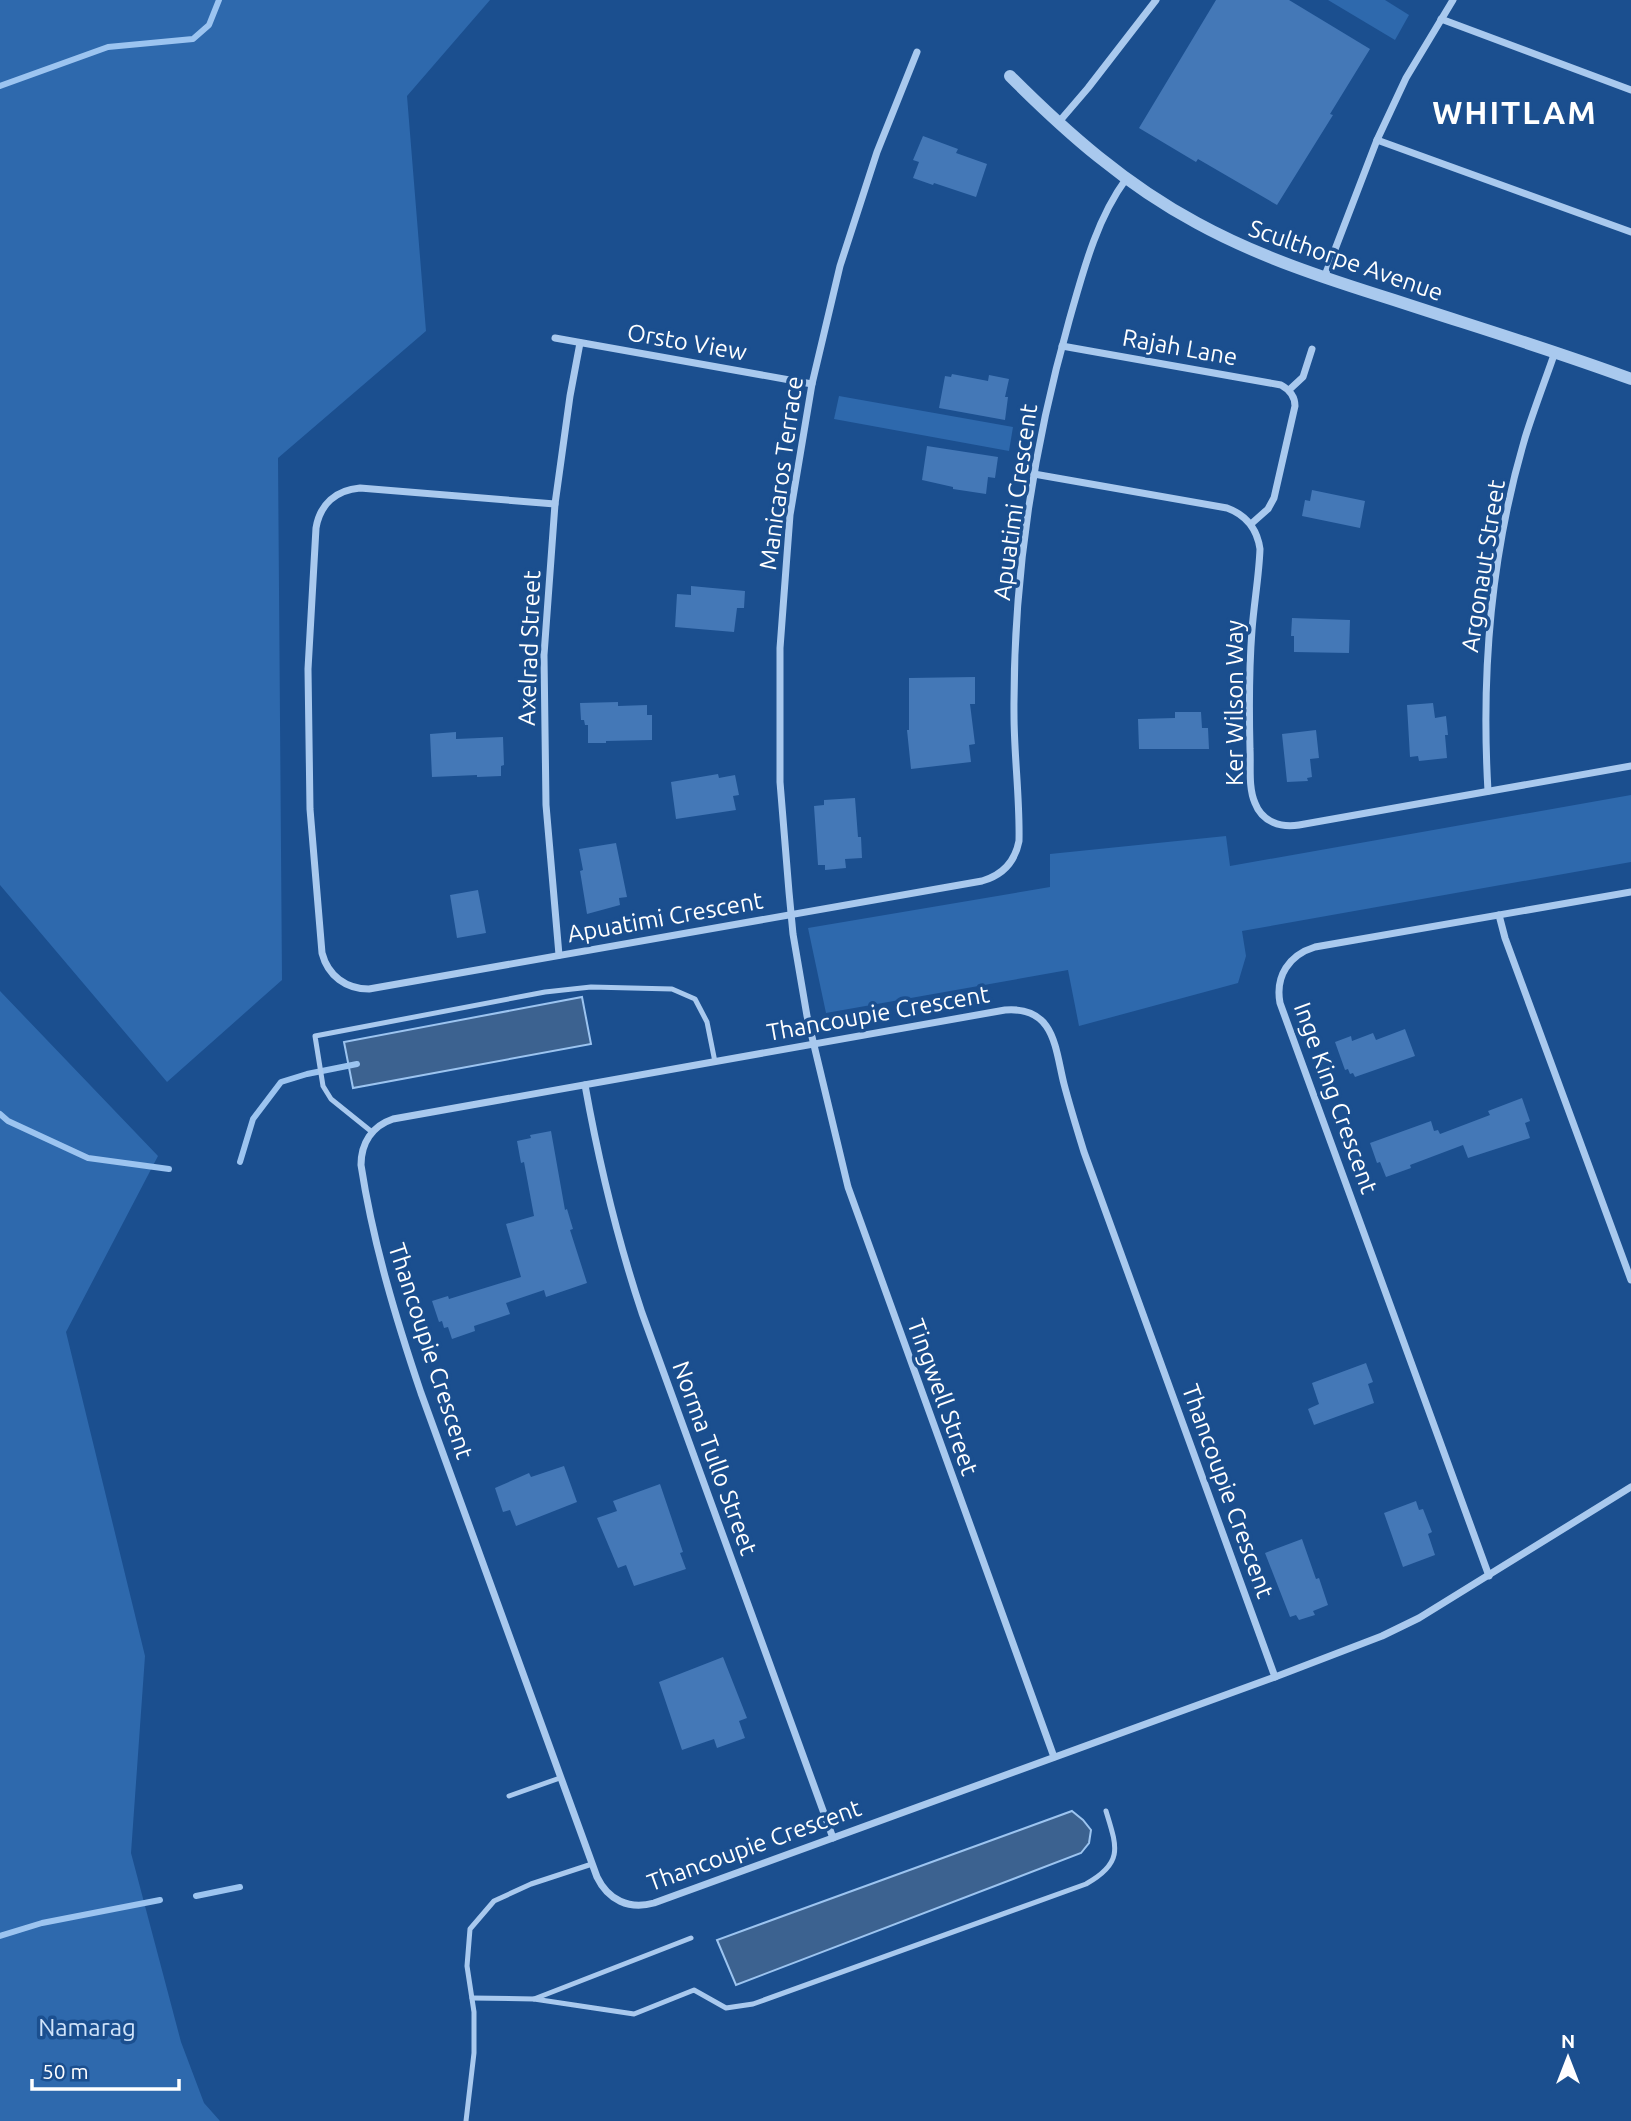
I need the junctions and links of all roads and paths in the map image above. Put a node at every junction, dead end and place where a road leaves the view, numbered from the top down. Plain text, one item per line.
1 (1156, 0) edge
2 (1453, 0) edge
3 (1441, 19) junction
4 (917, 52) dead end
5 (1010, 76) dead end
6 (1631, 90) edge
7 (1058, 123) junction
8 (1377, 140) junction
9 (1126, 179) junction
10 (1631, 232) edge
11 (1324, 278) junction
12 (555, 338) dead end
13 (580, 343) junction
14 (1062, 346) junction
15 (1312, 349) dead end
16 (1555, 352) junction
17 (1631, 379) edge
18 (812, 384) junction
19 (1289, 390) junction
20 (1034, 474) junction
21 (555, 504) junction
22 (1251, 524) junction
23 (1631, 766) edge
24 (1488, 791) junction
25 (1631, 892) edge
26 (791, 914) junction
27 (1499, 915) junction
28 (559, 955) junction
29 (814, 1044) junction
30 (715, 1062) junction
31 (585, 1084) junction
32 (372, 1132) junction
33 (1631, 1280) edge
34 (1631, 1487) edge
35 (1489, 1576) junction
36 (1275, 1676) junction
37 (1054, 1757) junction
38 (560, 1777) junction
39 (509, 1796) dead end
40 (1106, 1811) dead end
41 (833, 1838) junction
42 (592, 1864) junction
43 (691, 1938) dead end
44 (472, 1998) junction
45 (534, 1999) junction
46 (466, 2121) edge

1 - 7 street
2 - 3 street
3 - 6 street
3 - 8 street
4 - 18 street, Manicaros Terrace
5 - 7 street, Sculthorpe Avenue
7 - 9 street, Sculthorpe Avenue
8 - 10 street
8 - 11 street
9 - 11 street, Sculthorpe Avenue
9 - 14 street, Apuatimi Crescent
11 - 16 street, Sculthorpe Avenue
12 - 13 street, Orsto View
13 - 18 street, Orsto View
13 - 21 street, Axelrad Street
14 - 19 street, Rajah Lane
14 - 20 street, Apuatimi Crescent
15 - 19 street
16 - 17 street, Sculthorpe Avenue
16 - 24 street, Argonaut Street
18 - 26 street, Manicaros Terrace
19 - 22 street
20 - 22 street
20 - 26 street, Apuatimi Crescent
21 - 28 street, Axelrad Street
21 - 28 street, Apuatimi Crescent
22 - 24 street, Ker Wilson Way
23 - 24 street, Ker Wilson Way
25 - 27 street, Inge King Crescent
26 - 28 street, Apuatimi Crescent
26 - 29 street, Manicaros Terrace
27 - 33 street
27 - 35 street, Inge King Crescent
29 - 30 street, Thancoupie Crescent
29 - 36 street, Thancoupie Crescent
29 - 37 street, Tingwell Street
30 - 31 street, Thancoupie Crescent
30 - 32 lane
31 - 32 street, Thancoupie Crescent
31 - 41 street, Norma Tullo Street
32 - 38 street, Thancoupie Crescent
34 - 35 street, Thancoupie Crescent
35 - 36 street, Thancoupie Crescent
36 - 37 street, Thancoupie Crescent
37 - 41 street, Thancoupie Crescent
38 - 39 lane
38 - 42 street, Thancoupie Crescent
40 - 45 lane
41 - 42 street, Thancoupie Crescent
42 - 44 lane
43 - 45 lane
44 - 45 lane
44 - 46 lane

